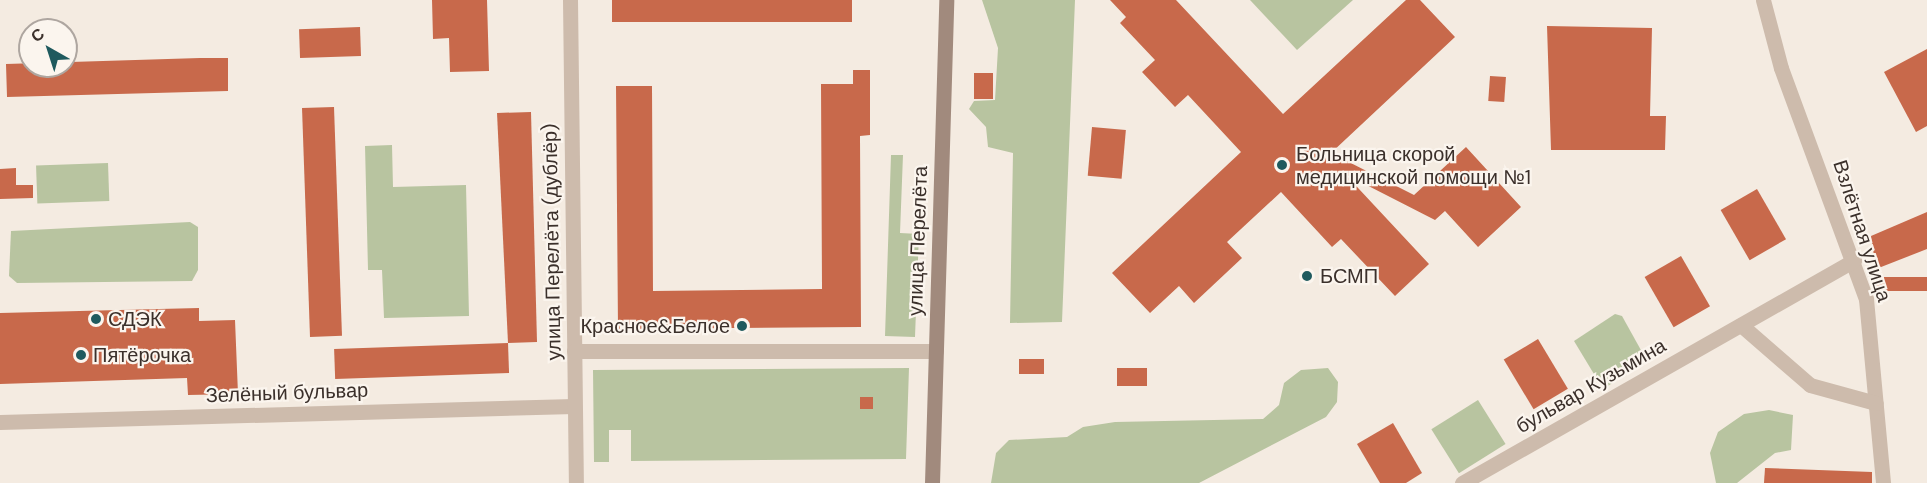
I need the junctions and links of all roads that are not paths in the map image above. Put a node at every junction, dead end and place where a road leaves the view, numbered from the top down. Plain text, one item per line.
1 (570, 0) edge
2 (946, 0) edge
3 (1763, 0) edge
4 (1854, 260) junction
5 (1741, 325) junction
6 (574, 351) junction
7 (936, 351) junction
8 (1876, 403) junction
9 (574, 406) junction
10 (0, 422) edge
11 (576, 483) edge
12 (932, 483) edge
13 (1462, 483) edge
14 (1883, 483) edge

1 - 6 street, улица Перелёта (дублёр)
2 - 7 main road, улица Перелёта
3 - 4 street, Взлётная улица
4 - 5 street, бульвар Кузьмина
4 - 8 street, Взлётная улица
5 - 8 street
5 - 13 street, бульвар Кузьмина
6 - 7 street
6 - 9 street, улица Перелёта (дублёр)
7 - 12 main road, улица Перелёта
8 - 14 street, Взлётная улица
9 - 10 street, Зелёный бульвар
9 - 11 street, улица Перелёта (дублёр)

